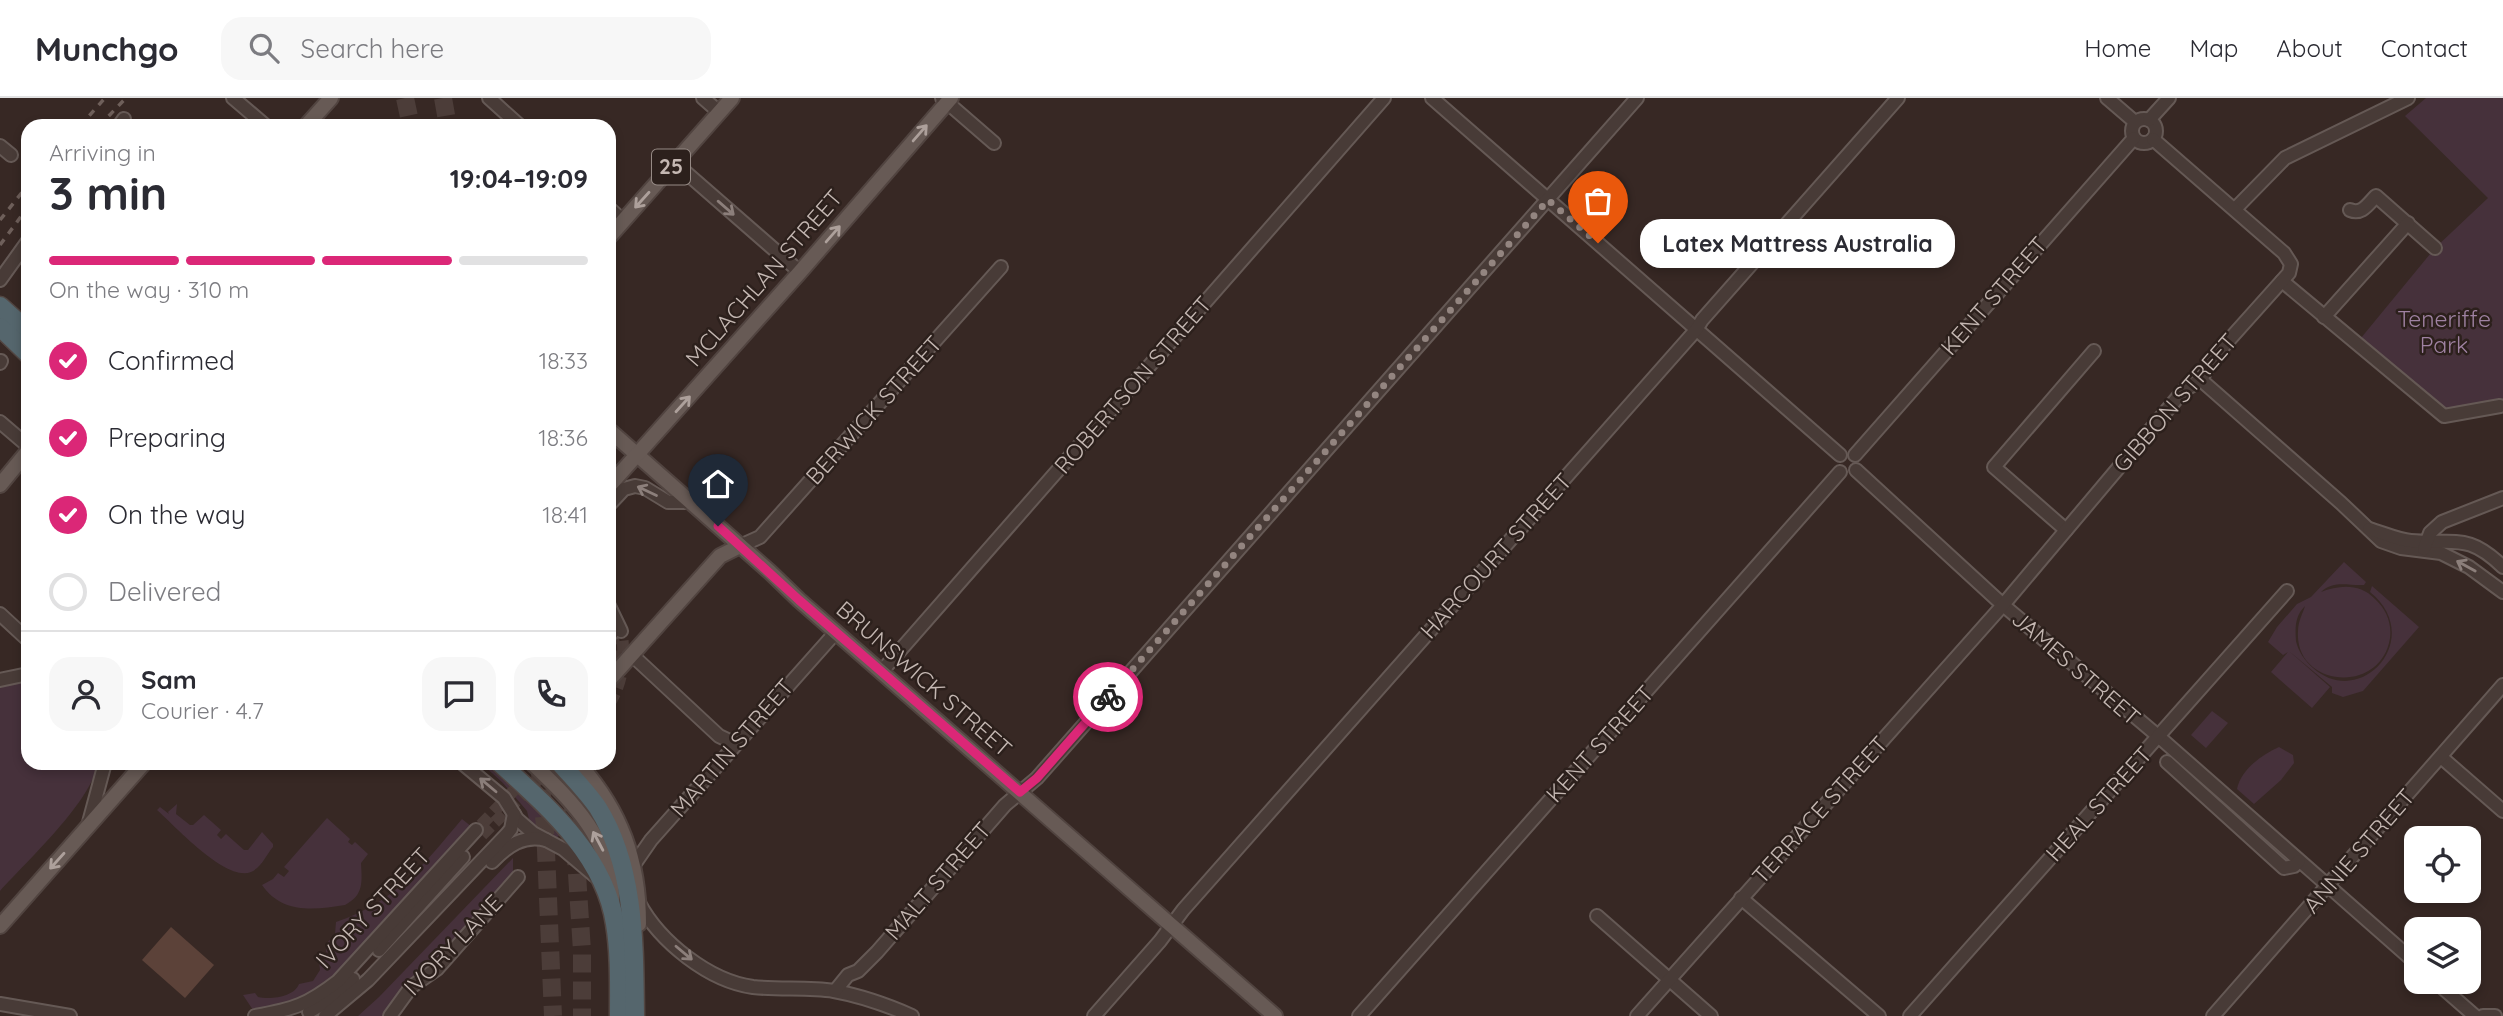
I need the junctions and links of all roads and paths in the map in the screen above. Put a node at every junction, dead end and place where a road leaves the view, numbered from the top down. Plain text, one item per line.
1 (233, 98) edge
2 (331, 98) edge
3 (489, 98) edge
4 (703, 98) edge
5 (732, 98) edge
6 (1384, 98) edge
7 (1432, 98) edge
8 (1636, 98) edge
9 (1898, 98) edge
10 (2107, 98) edge
11 (2169, 98) edge
12 (2408, 98) edge
13 (947, 99) edge
14 (719, 112) junction
15 (258, 119) edge
16 (312, 119) edge
17 (512, 119) edge
18 (2149, 120) junction
19 (2135, 122) junction
20 (2134, 138) junction
21 (2153, 139) junction
22 (993, 143) dead end
23 (0, 146) edge
24 (11, 155) dead end
25 (675, 163) junction
26 (1548, 200) junction
27 (2235, 209) junction
28 (2350, 210) dead end
29 (616, 214) edge
30 (623, 221) junction
31 (2408, 223) junction
32 (616, 229) edge
33 (2435, 248) dead end
34 (21, 252) edge
35 (1002, 267) dead end
36 (800, 272) junction
37 (0, 280) edge
38 (2282, 281) junction
39 (0, 306) edge
40 (2324, 317) junction
41 (21, 325) edge
42 (0, 327) edge
43 (1696, 330) junction
44 (21, 347) edge
45 (2094, 351) dead end
46 (2201, 380) junction
47 (2500, 406) dead end
48 (0, 422) edge
49 (616, 436) edge
50 (21, 442) edge
51 (637, 455) junction
52 (1840, 455) junction
53 (1855, 455) junction
54 (21, 458) edge
55 (1856, 470) junction
56 (1840, 472) junction
57 (616, 478) edge
58 (0, 485) edge
59 (616, 498) edge
60 (2503, 498) edge
61 (690, 502) junction
62 (2066, 530) junction
63 (2425, 545) junction
64 (740, 546) junction
65 (2503, 567) edge
66 (2287, 591) dead end
67 (2503, 592) edge
68 (2003, 605) junction
69 (0, 614) edge
70 (836, 632) junction
71 (21, 634) edge
72 (632, 656) junction
73 (882, 671) junction
74 (616, 673) edge
75 (21, 676) edge
76 (0, 680) edge
77 (2503, 685) edge
78 (2158, 736) junction
79 (736, 744) junction
80 (2441, 757) junction
81 (2167, 762) dead end
82 (103, 770) edge
83 (138, 770) edge
84 (470, 770) edge
85 (507, 770) edge
86 (540, 770) tunnel mouth
87 (566, 770) edge
88 (584, 770) edge
89 (1020, 792) junction
90 (2503, 811) edge
91 (514, 814) junction
92 (88, 826) junction
93 (547, 840) junction
94 (2299, 861) junction
95 (633, 866) junction
96 (518, 877) dead end
97 (601, 881) junction
98 (2328, 886) junction
99 (633, 896) junction
100 (1741, 898) junction
101 (611, 906) junction
102 (1597, 916) dead end
103 (0, 926) edge
104 (1171, 926) junction
105 (2404, 953) edge
106 (629, 956) junction
107 (858, 971) junction
108 (1670, 979) junction
109 (835, 992) junction
110 (2450, 994) edge
111 (859, 997) junction
112 (0, 1004) edge
113 (2503, 1012) edge
114 (71, 1016) edge
115 (256, 1016) edge
116 (297, 1016) edge
117 (325, 1016) edge
118 (340, 1016) edge
119 (390, 1016) edge
120 (620, 1016) edge
121 (635, 1016) edge
122 (912, 1016) edge
123 (1094, 1016) edge
124 (1275, 1016) edge
125 (1359, 1016) edge
126 (1637, 1016) edge
127 (1711, 1016) edge
128 (1879, 1016) edge
129 (1910, 1016) edge
130 (2213, 1016) edge
131 (2475, 1016) edge
132 (2483, 1016) edge
133 (2497, 1016) edge

1 - 15 street
2 - 16 main road
3 - 17 street
4 - 14 street
5 - 14 main road, 25
6 - 73 street, ROBERTSON STREET
7 - 26 street
8 - 26 street, MALT STREET
9 - 43 street, HARCOURT STREET
10 - 19 street
11 - 18 street
12 - 27 street
13 - 22 street
36 -> 13 main road, MCLACHLAN STREET
14 - 25 main road, 25
18 - 19 street
18 - 21 street
19 - 20 street
20 - 21 street
20 - 53 street, KENT STREET
21 - 27 street
23 - 24 street
25 -> 30 main road, 25
25 -> 36 street
26 - 43 street
26 - 89 street, MALT STREET
27 - 38 street, GIBBON STREET
28 - 31 street
29 - 30 street
30 - 32 main road, 25
31 - 33 street
31 - 40 street
34 - 37 street
35 - 64 street, BERWICK STREET
51 -> 36 main road, MCLACHLAN STREET
38 - 40 street
38 - 46 street, GIBBON STREET
39 - 41 highway
40 - 47 street
42 - 44 highway
43 - 52 street
43 - 104 street, HARCOURT STREET
45 - 62 street
46 - 62 street, GIBBON STREET
46 - 63 street
48 - 50 street
49 - 51 main road, BRUNSWICK STREET
51 - 57 main road, MCLACHLAN STREET
51 - 61 main road, BRUNSWICK STREET
52 - 53 street
52 - 56 street
53 - 55 street
54 - 58 main road
55 - 56 street
55 - 68 street, JAMES STREET
56 - 125 street, KENT STREET
61 -> 59 street
60 - 63 street
61 - 64 main road, BRUNSWICK STREET
62 - 68 street, GIBBON STREET
63 - 65 street
67 -> 63 street
64 - 70 main road, BRUNSWICK STREET
64 - 72 main road
66 - 78 street, HEAL STREET
68 - 78 street, JAMES STREET
68 - 100 street, TERRACE STREET
69 - 71 street
70 - 73 main road, BRUNSWICK STREET
70 - 79 street, MARTIN STREET
72 - 74 main road
72 - 79 street
73 - 89 main road, BRUNSWICK STREET
75 - 76 street
77 - 80 street, ANNIE STREET
78 - 94 street, JAMES STREET
78 - 129 street, HEAL STREET
79 - 95 street, MARTIN STREET
80 - 90 street
80 - 98 street, ANNIE STREET
81 - 94 street
82 - 92 street
83 - 92 main road
91 -> 84 street
85 - 97 highway
101 -> 86 main road
87 - 99 highway
88 - 95 main road
89 - 104 main road, BRUNSWICK STREET
89 - 107 street, MALT STREET
91 - 93 street
91 - 117 street, IVORY STREET
92 -> 103 main road
93 - 97 street
93 - 118 street
94 - 98 street, JAMES STREET
95 - 99 main road
96 - 119 street, IVORY LANE
97 - 101 highway
98 - 105 street, JAMES STREET
98 - 130 street, ANNIE STREET
99 - 106 highway
99 -> 109 street
100 - 108 street, TERRACE STREET
100 - 128 street
101 - 106 highway
102 - 108 street
104 - 123 street, HARCOURT STREET
104 - 124 main road, BRUNSWICK STREET
106 - 120 highway
106 - 121 highway
107 - 109 street, MALT STREET
107 - 111 street
108 - 126 street, TERRACE STREET
108 - 127 street
109 - 111 street
110 - 131 street
111 - 122 street
112 - 114 street
113 - 133 street
115 - 116 street, IVORY STREET
132 - 133 street

